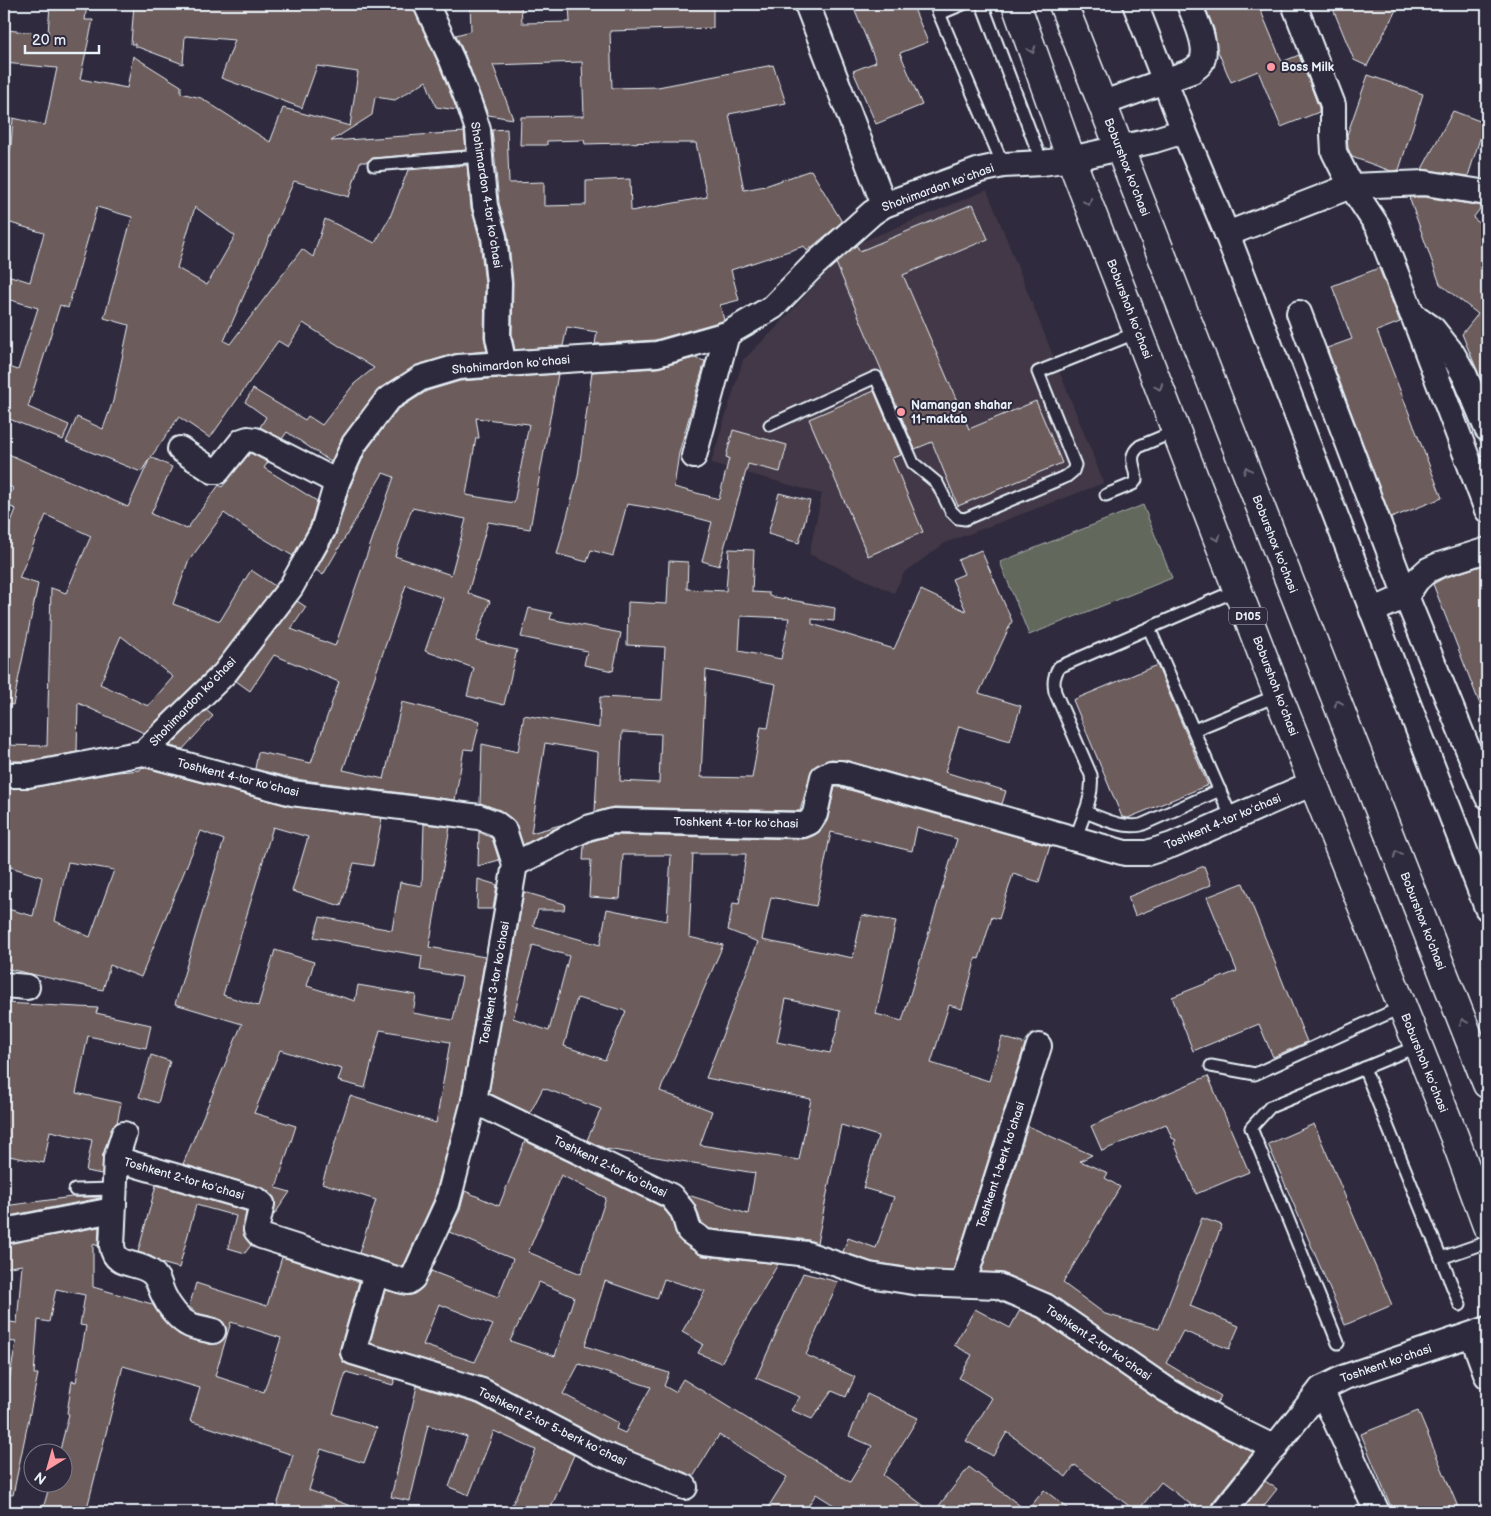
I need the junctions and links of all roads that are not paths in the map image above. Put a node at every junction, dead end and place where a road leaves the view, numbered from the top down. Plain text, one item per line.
1 (426, 4) edge
2 (807, 4) edge
3 (963, 4) edge
4 (982, 4) edge
5 (1016, 4) edge
6 (1062, 4) edge
7 (1135, 4) edge
8 (1189, 4) edge
9 (1294, 4) edge
10 (937, 9) edge
11 (1165, 81) junction
12 (1101, 104) junction
13 (1184, 131) junction
14 (1118, 148) junction
15 (480, 156) junction
16 (1071, 159) junction
17 (1042, 163) junction
18 (374, 165) dead end
19 (1003, 165) junction
20 (1351, 186) junction
21 (1487, 193) edge
22 (884, 205) junction
23 (1227, 234) junction
24 (1300, 313) dead end
25 (1412, 314) junction
26 (1138, 332) junction
27 (727, 334) junction
28 (504, 365) junction
29 (770, 425) dead end
30 (1487, 429) edge
31 (1176, 431) junction
32 (180, 449) dead end
33 (694, 456) dead end
34 (337, 482) junction
35 (1106, 495) dead end
36 (1487, 510) edge
37 (1487, 550) edge
38 (1238, 590) junction
39 (1406, 596) junction
40 (1372, 611) junction
41 (1149, 628) junction
42 (1278, 695) junction
43 (1194, 730) junction
44 (142, 753) junction
45 (4, 775) edge
46 (1313, 783) junction
47 (1220, 790) junction
48 (1487, 796) edge
49 (1085, 812) junction
50 (1232, 819) junction
51 (1075, 840) junction
52 (516, 864) junction
53 (1485, 893) edge
54 (4, 985) edge
55 (27, 987) dead end
56 (1402, 1007) junction
57 (1039, 1046) dead end
58 (1418, 1046) junction
59 (1211, 1066) dead end
60 (1364, 1068) junction
61 (1487, 1084) edge
62 (474, 1101) junction
63 (124, 1134) dead end
64 (116, 1159) junction
65 (75, 1190) dead end
66 (114, 1199) junction
67 (1487, 1226) edge
68 (4, 1231) edge
69 (1487, 1242) edge
70 (1441, 1258) junction
71 (376, 1273) junction
72 (962, 1284) junction
73 (1460, 1305) dead end
74 (213, 1331) dead end
75 (1479, 1332) edge
76 (1338, 1343) dead end
77 (1487, 1376) edge
78 (1321, 1389) junction
79 (1275, 1448) junction
80 (685, 1487) dead end
81 (1223, 1512) edge
82 (1378, 1512) edge

1 - 15 street, Shohimardon 4-tor koʻchasi
2 - 22 street
3 - 10 lane
4 - 17 lane
5 -> 16 main road, Boburshoh koʻchasi / D105
6 - 12 main road, Boburshox ko'chasi
7 - 11 street
8 - 11 street
9 - 20 street
10 - 19 lane
11 - 12 street
11 - 13 street
12 - 14 main road, Boburshox ko'chasi
13 - 14 street
13 - 23 street
14 - 16 street, Shohimardon koʻchasi
61 -> 14 main road, Boburshox ko'chasi
15 - 18 lane
15 - 28 street, Shohimardon 4-tor koʻchasi
16 - 17 street, Shohimardon koʻchasi
16 -> 26 main road, Boburshoh koʻchasi / D105
17 - 19 street, Shohimardon koʻchasi
19 - 22 street, Shohimardon koʻchasi
20 - 21 street
20 - 23 street
20 - 25 street
22 - 27 street, Shohimardon koʻchasi
23 - 40 street
24 - 39 street
25 - 30 street
25 - 36 street
26 - 29 lane
26 -> 31 main road, Boburshoh koʻchasi / D105
27 - 28 street, Shohimardon koʻchasi
27 - 33 street
28 - 34 street, Shohimardon koʻchasi
31 - 35 lane
31 -> 38 main road, Boburshoh koʻchasi / D105
32 - 34 street
34 - 44 street, Shohimardon koʻchasi
37 - 39 street
38 - 41 lane
38 - 42 main road, Boburshoh koʻchasi / D105
39 - 40 street
39 - 48 street
40 - 53 street
41 - 43 lane
41 - 49 lane
42 - 43 lane
42 - 46 main road, Boburshoh koʻchasi / D105
43 - 47 lane
44 - 45 street, Shohimardon koʻchasi
44 - 52 street, Toshkent 4-tor koʻchasi
46 - 50 street, Toshkent 4-tor koʻchasi
46 - 56 main road, Boburshoh koʻchasi / D105
47 - 49 lane
47 - 50 lane
49 - 51 lane
50 - 51 street, Toshkent 4-tor koʻchasi
51 - 52 street, Toshkent 4-tor koʻchasi
52 - 62 street, Toshkent 3-tor koʻchasi
54 - 55 street
56 - 58 main road, Boburshoh koʻchasi / D105
56 - 59 lane
57 - 72 street, Toshkent 1-berk koʻchasi
58 - 60 lane
58 - 67 main road, Boburshoh koʻchasi / D105
60 - 70 lane
60 - 76 lane
62 - 71 street, Toshkent 2-tor koʻchasi
62 - 72 street, Toshkent 2-tor koʻchasi
63 - 64 street, Toshkent 2-tor koʻchasi
64 - 66 street, Toshkent 2-tor koʻchasi
64 - 71 street, Toshkent 2-tor koʻchasi
65 - 66 lane
66 - 68 street
66 - 74 street, Toshkent 2-tor koʻchasi
69 - 70 lane
70 - 73 lane
71 - 80 street, Toshkent 2-tor 5-berk koʻchasi
72 - 79 street, Toshkent 2-tor koʻchasi
75 - 77 street
75 - 78 street, Toshkent koʻchasi
78 - 79 street, Toshkent koʻchasi
78 - 82 street
79 - 81 street, Toshkent koʻchasi

